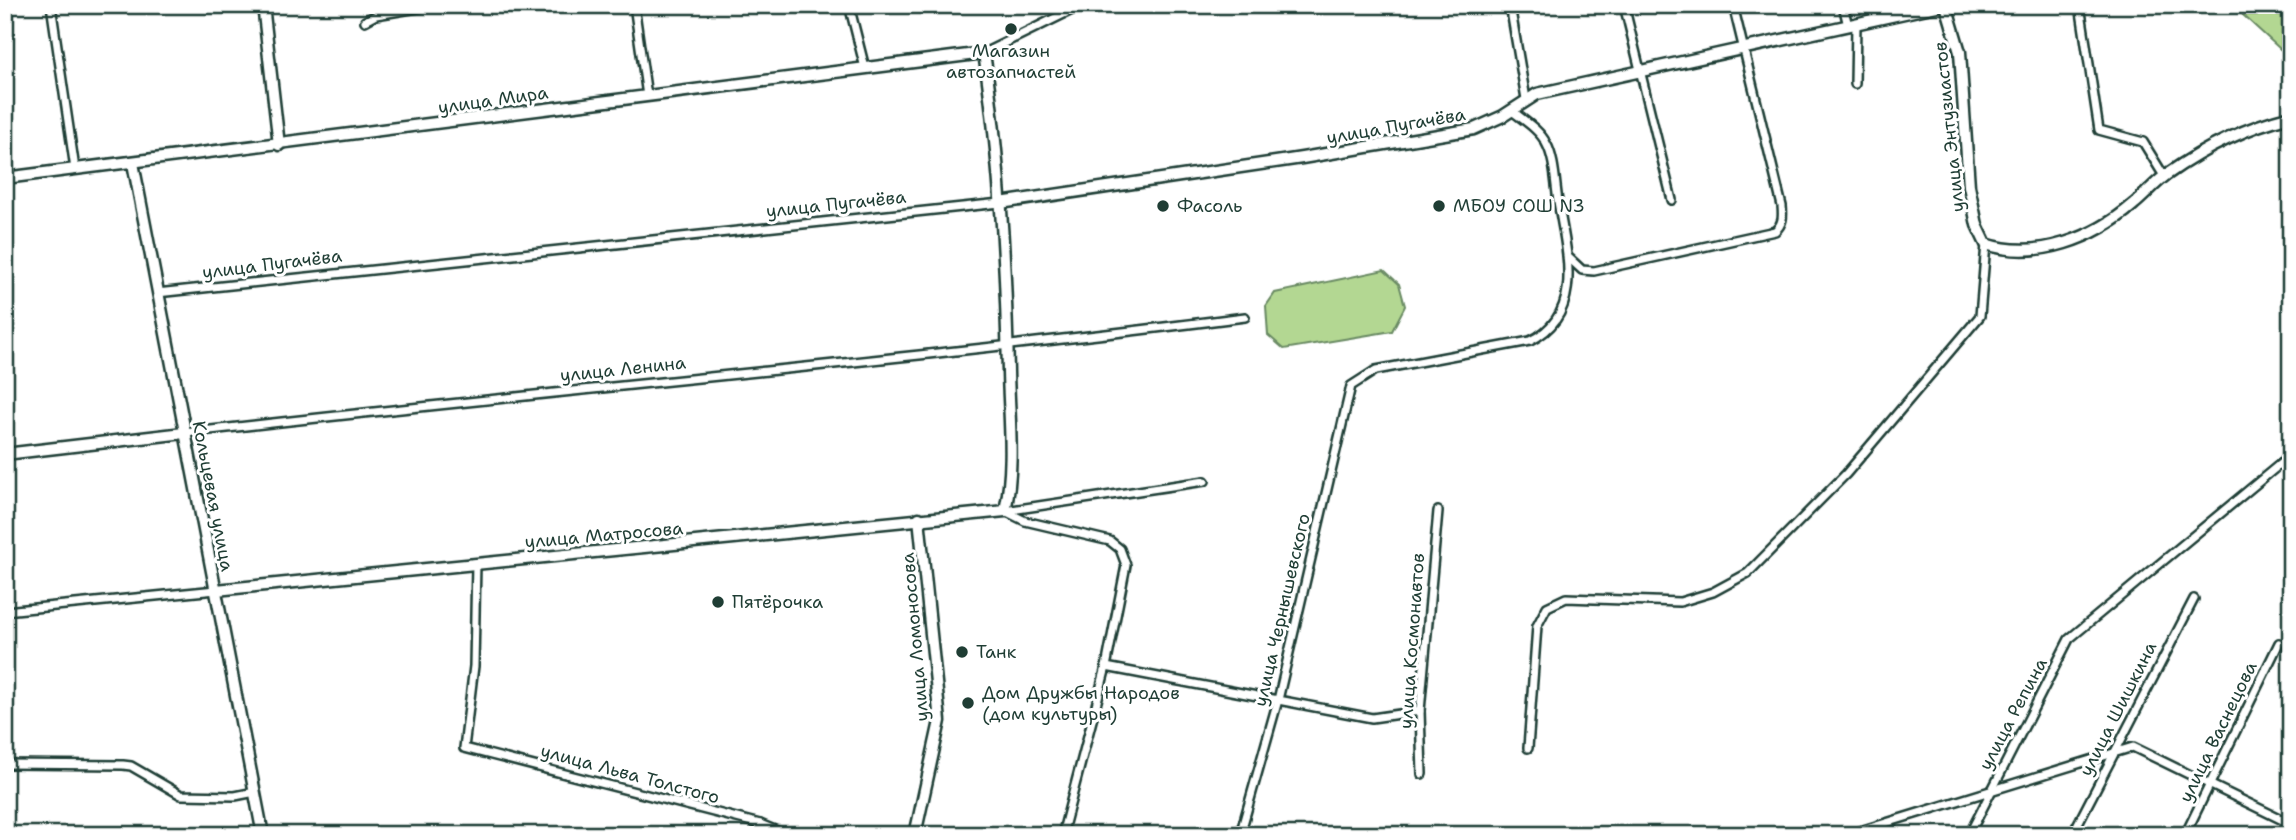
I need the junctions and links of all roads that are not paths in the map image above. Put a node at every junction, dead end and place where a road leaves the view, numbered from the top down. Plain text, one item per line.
1 (51, 5) edge
2 (263, 5) edge
3 (436, 5) edge
4 (634, 5) edge
5 (849, 5) edge
6 (1082, 5) edge
7 (1510, 5) edge
8 (1624, 5) edge
9 (1733, 5) edge
10 (1843, 5) edge
11 (1944, 5) edge
12 (2080, 5) edge
13 (365, 21) dead end
14 (1852, 25) junction
15 (1744, 48) junction
16 (984, 52) junction
17 (865, 68) junction
18 (1641, 71) junction
19 (1855, 84) dead end
20 (647, 96) junction
21 (1526, 99) junction
22 (1511, 110) junction
23 (2291, 116) edge
24 (279, 145) junction
25 (133, 163) junction
26 (75, 170) junction
27 (2164, 176) junction
28 (5, 177) edge
29 (1672, 200) dead end
30 (1000, 203) junction
31 (1986, 244) junction
32 (1567, 257) junction
33 (157, 293) junction
34 (1245, 317) dead end
35 (1008, 347) junction
36 (184, 433) junction
37 (5, 454) edge
38 (2291, 455) edge
39 (1205, 481) dead end
40 (1005, 511) junction
41 (1438, 511) dead end
42 (919, 518) junction
43 (476, 563) junction
44 (216, 590) junction
45 (2194, 598) dead end
46 (5, 611) edge
47 (2279, 643) dead end
48 (1106, 667) junction
49 (1278, 700) junction
50 (1420, 711) junction
51 (1528, 748) dead end
52 (2111, 754) junction
53 (5, 764) edge
54 (1422, 774) dead end
55 (2210, 783) junction
56 (1992, 788) junction
57 (255, 792) junction
58 (760, 824) junction
59 (2291, 824) edge
60 (1849, 834) edge
61 (263, 835) edge
62 (757, 835) edge
63 (787, 835) edge
64 (915, 835) edge
65 (1062, 835) edge
66 (1240, 835) edge
67 (1969, 835) edge
68 (2072, 835) edge
69 (2185, 835) edge

1 - 26 street
2 - 24 street
3 - 13 street
4 - 20 street
5 - 17 street
6 - 16 street
7 - 21 street
8 - 18 street
9 - 15 street
10 - 14 street
11 - 14 street, улица Пугачёва
11 - 31 street, улица Энтузиастов
12 - 27 street
14 - 15 street, улица Пугачёва
14 - 19 street
15 - 18 street, улица Пугачёва
15 - 32 street
16 - 17 street, улица Мира
16 - 30 street
17 - 20 street, улица Мира
18 - 21 street, улица Пугачёва
18 - 29 street
20 - 24 street, улица Мира
21 - 22 street, улица Пугачёва
22 - 30 street, улица Пугачёва
22 - 32 street
23 - 27 street
24 - 25 street, улица Мира
25 - 26 street, улица Мира
25 - 33 street, Кольцевая улица
26 - 28 street, улица Мира
27 - 31 street
30 - 33 street, улица Пугачёва
30 - 35 street
31 - 51 street
32 - 49 street, улица Чернышевского
33 - 36 street, Кольцевая улица
34 - 35 street, улица Ленина
35 - 36 street, улица Ленина
35 - 40 street
36 - 37 street, улица Ленина
36 - 44 street, Кольцевая улица
38 - 56 street, улица Репина
39 - 40 street, улица Матросова
40 - 42 street, улица Матросова
40 - 48 street
41 - 50 street, улица Космонавтов
42 - 43 street, улица Матросова
42 - 64 street, улица Ломоносова
43 - 44 street, улица Матросова
43 - 58 street, улица Льва Толстого
44 - 46 street, улица Матросова
44 - 57 street, Кольцевая улица
45 - 52 street, улица Шишкина
47 - 55 street, улица Васнецова
48 - 49 street
48 - 65 street
49 - 50 street
49 - 66 street, улица Чернышевского
50 - 54 street, улица Космонавтов
52 - 55 street
52 - 56 street
52 - 68 street, улица Шишкина
53 - 57 street
55 - 59 street
55 - 69 street, улица Васнецова
56 - 60 street, улица Репина
56 - 67 street
57 - 61 street, Кольцевая улица
58 - 62 street
58 - 63 street, улица Льва Толстого

